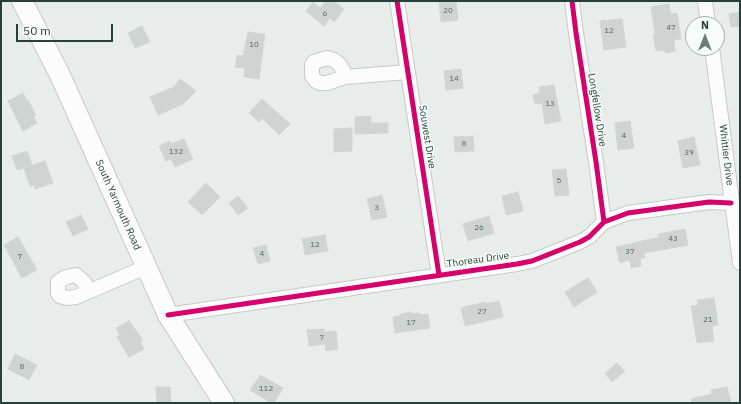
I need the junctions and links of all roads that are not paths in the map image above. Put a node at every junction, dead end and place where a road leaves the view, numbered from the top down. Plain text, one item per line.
1 (22, 1) edge
2 (397, 1) edge
3 (572, 1) edge
4 (705, 1) edge
5 (707, 16) edge
6 (713, 56) edge
7 (408, 72) junction
8 (345, 77) dead end
9 (732, 203) junction
10 (604, 222) junction
11 (740, 262) edge
12 (146, 268) junction
13 (439, 275) junction
14 (89, 291) dead end
15 (168, 315) junction
16 (224, 403) edge

1 - 12 main road, South Yarmouth Road
2 - 7 street, Souwest Drive
3 - 10 street, Longfellow Drive
4 - 5 street
6 - 9 street, Whittier Drive
7 - 8 street
7 - 13 street, Souwest Drive
9 - 10 street, Thoreau Drive
9 - 11 street, Whittier Drive
10 - 13 street, Thoreau Drive
12 - 14 street
12 - 15 main road, South Yarmouth Road
13 - 15 street, Thoreau Drive
15 - 16 main road, South Yarmouth Road

